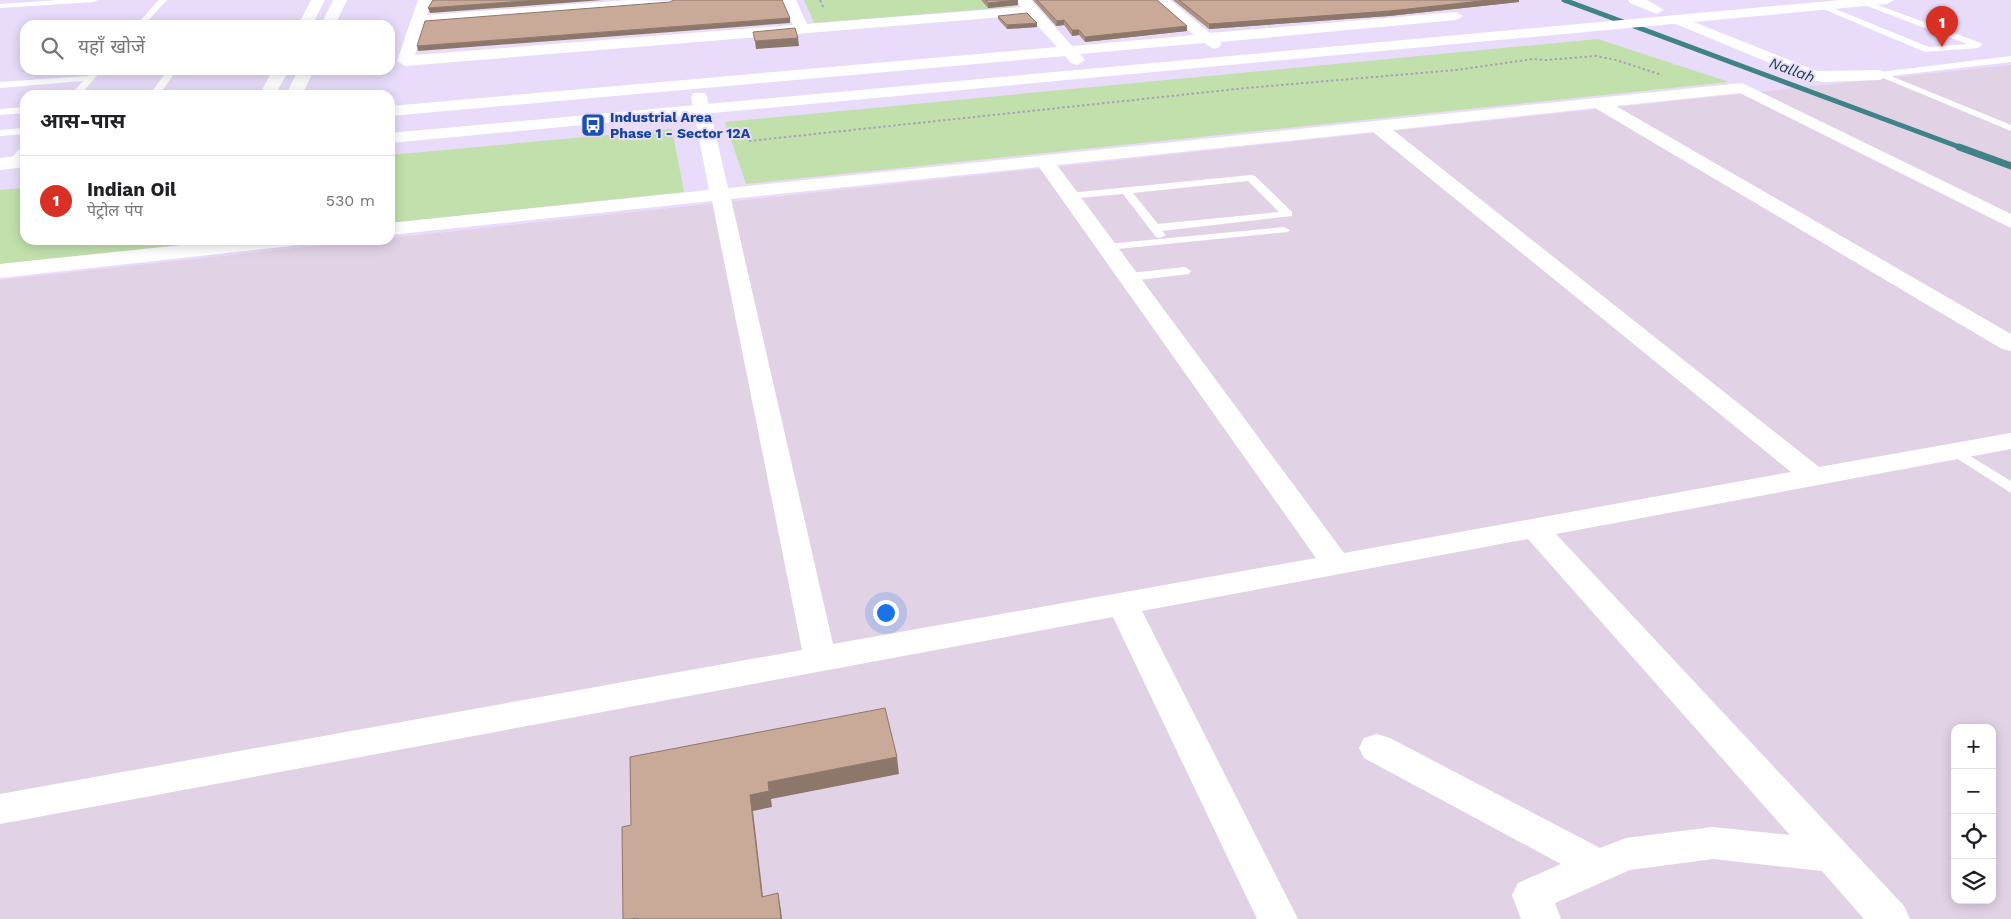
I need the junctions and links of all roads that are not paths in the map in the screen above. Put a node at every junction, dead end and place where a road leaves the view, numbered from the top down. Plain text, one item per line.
1 (94, 0) edge
2 (163, 0) edge
3 (318, 0) edge
4 (340, 0) edge
5 (425, 0) edge
6 (671, 0) edge
7 (789, 0) edge
8 (1161, 0) edge
9 (1786, 0) edge
10 (1887, 0) edge
11 (1865, 2) junction
12 (1435, 4) edge
13 (557, 5) edge
14 (1028, 5) edge
15 (0, 6) edge
16 (1638, 6) edge
17 (1820, 6) junction
18 (1675, 12) junction
19 (1658, 15) junction
20 (145, 20) edge
21 (308, 20) edge
22 (330, 20) edge
23 (418, 20) junction
24 (802, 29) junction
25 (1206, 37) junction
26 (678, 39) junction
27 (1219, 48) junction
28 (1073, 56) junction
29 (1232, 59) junction
30 (2011, 59) edge
31 (1880, 74) junction
32 (94, 75) edge
33 (169, 75) edge
34 (278, 75) edge
35 (304, 75) edge
36 (91, 78) junction
37 (0, 85) edge
38 (80, 90) edge
39 (158, 90) edge
40 (270, 90) edge
41 (296, 90) edge
42 (700, 103) junction
43 (1598, 103) junction
44 (20, 110) edge
45 (0, 112) edge
46 (395, 112) edge
47 (395, 126) edge
48 (1377, 126) junction
49 (2011, 128) edge
50 (20, 131) edge
51 (0, 133) edge
52 (395, 137) edge
53 (1044, 161) junction
54 (1126, 191) junction
55 (720, 194) junction
56 (1069, 196) junction
57 (2011, 222) edge
58 (1203, 223) junction
59 (1155, 228) junction
60 (395, 229) edge
61 (1284, 230) dead end
62 (1215, 238) junction
63 (1166, 242) junction
64 (244, 245) edge
65 (1106, 247) junction
66 (0, 271) edge
67 (1185, 271) dead end
68 (1130, 277) junction
69 (2011, 344) edge
70 (2011, 441) edge
71 (1955, 451) junction
72 (1814, 477) junction
73 (2011, 488) edge
74 (1533, 527) junction
75 (1336, 564) junction
76 (1122, 603) junction
77 (820, 658) junction
78 (1377, 748) dead end
79 (0, 809) edge
80 (1833, 856) junction
81 (1599, 866) junction
82 (1278, 919) edge
83 (1541, 919) edge
84 (1890, 919) edge

1 - 15 lane
2 - 20 lane
3 - 21 street
4 - 22 street
5 - 23 street
6 - 13 street
6 - 26 street
7 - 24 street
8 - 25 street
9 - 19 street
10 - 11 street
11 - 17 street
11 - 17 lane
12 - 25 street
13 - 23 street
14 - 24 street
14 - 28 street
16 - 19 street
16 - 27 street
17 - 18 street
18 - 19 street
18 - 31 street
19 - 29 street
23 - 26 street
24 - 26 street
25 - 27 street
25 - 28 street
27 - 28 street
27 - 29 street
28 - 42 street
28 - 46 street
29 - 42 street
30 - 31 lane
31 - 49 lane
32 - 36 lane
33 - 39 lane
34 - 40 street
35 - 41 street
36 - 37 lane
36 - 38 lane
42 - 47 street
42 - 52 street
42 - 55 street
43 - 48 street
43 - 57 street
43 - 69 street
44 - 45 lane
48 - 53 street
48 - 72 street
50 - 51 lane
53 - 55 street
53 - 56 street
54 - 56 lane
54 - 58 lane
54 - 59 lane
55 - 60 street
55 - 77 street
56 - 65 street
58 - 59 lane
58 - 62 lane
59 - 63 lane
61 - 62 lane
62 - 63 lane
63 - 65 lane
64 - 66 street
65 - 68 street
67 - 68 lane
68 - 75 street
70 - 71 street
71 - 72 street
71 - 73 lane
72 - 74 street
74 - 75 street
74 - 80 street
75 - 76 street
76 - 77 street
76 - 82 street
77 - 79 street
78 - 81 street
80 - 81 street
80 - 84 street
81 - 83 street

